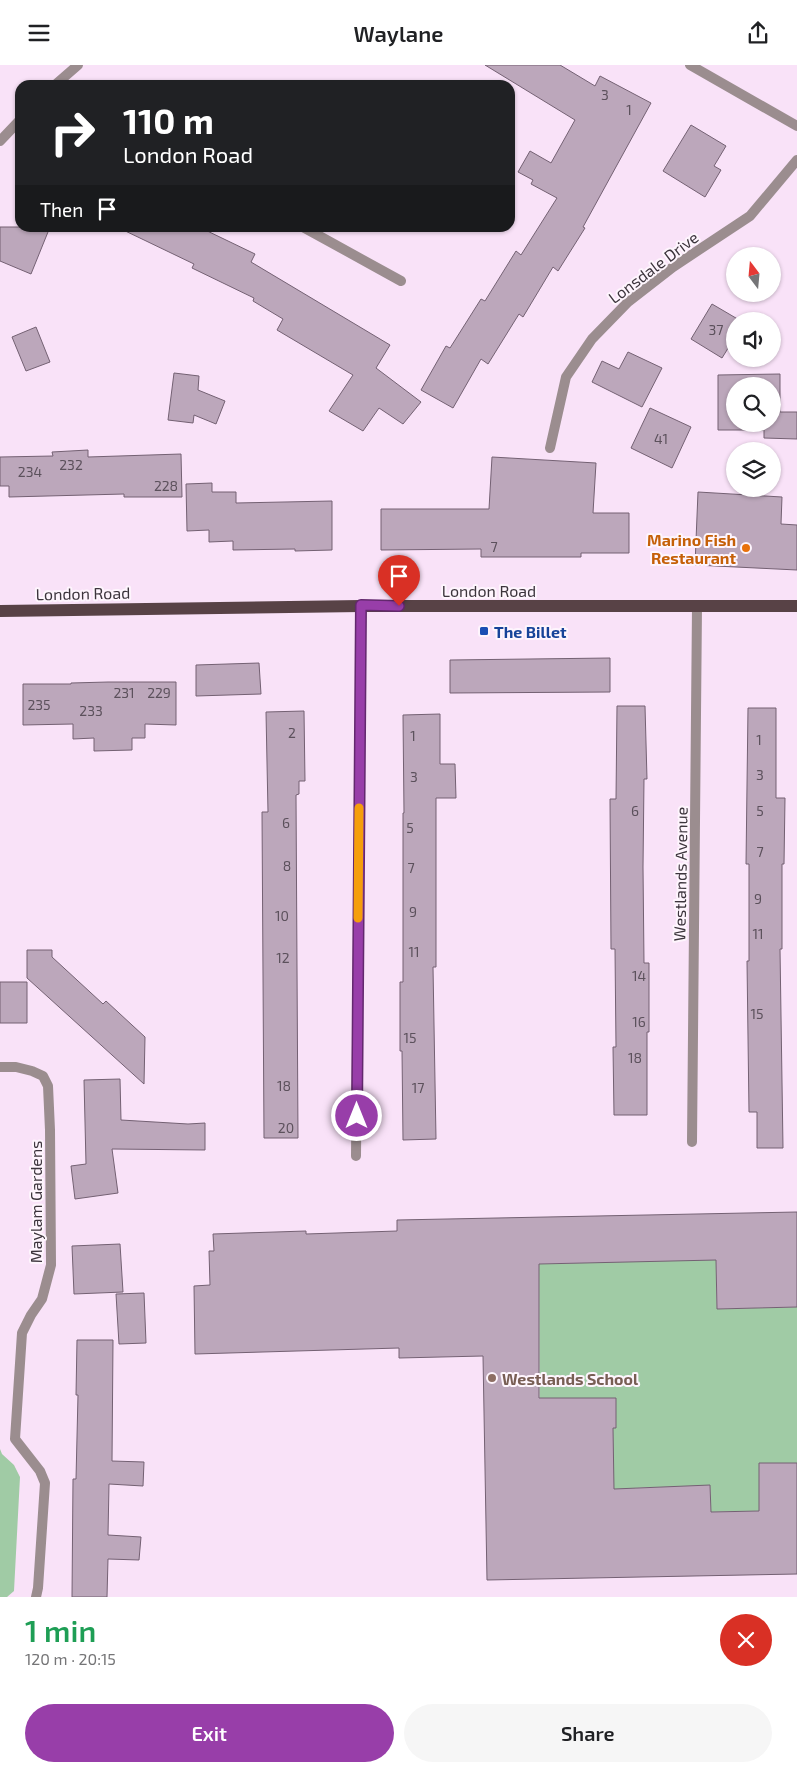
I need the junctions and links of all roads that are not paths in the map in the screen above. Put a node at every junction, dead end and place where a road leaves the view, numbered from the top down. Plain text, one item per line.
1 (78, 65) edge
2 (690, 65) edge
3 (61, 80) edge
4 (15, 125) edge
5 (797, 126) edge
6 (0, 141) edge
7 (797, 160) edge
8 (312, 232) edge
9 (401, 281) dead end
10 (550, 448) dead end
11 (361, 605) junction
12 (797, 606) edge
13 (697, 607) junction
14 (0, 611) edge
15 (0, 1067) edge
16 (692, 1142) dead end
17 (356, 1155) dead end
18 (36, 1597) edge

1 - 3 street
2 - 5 street
4 - 6 street
7 - 10 street, Lonsdale Drive
8 - 9 street
11 - 13 main road, London Road
11 - 14 main road, London Road
11 - 17 street
12 - 13 main road, London Road
13 - 16 street, Westlands Avenue
15 - 18 street, Maylam Gardens

